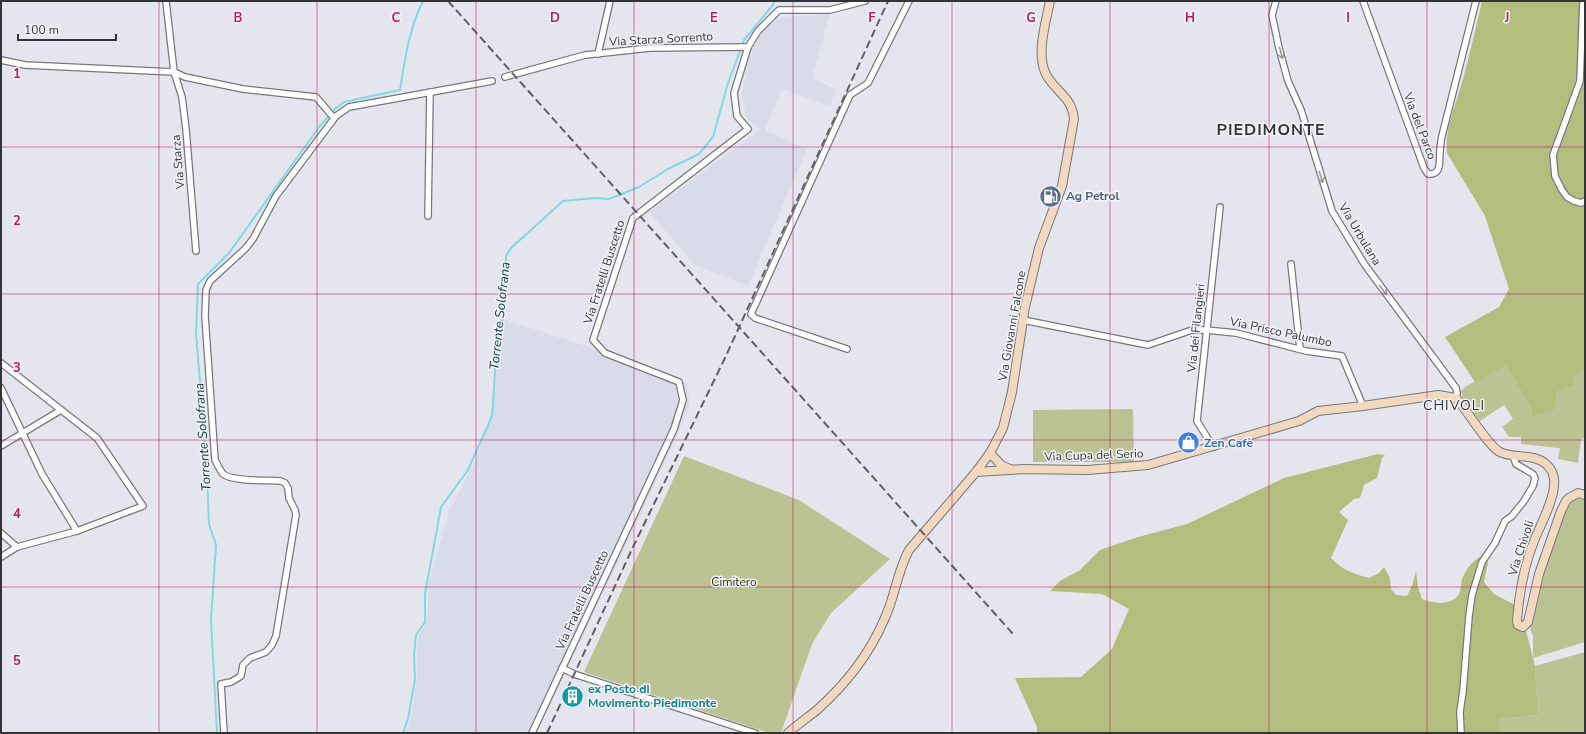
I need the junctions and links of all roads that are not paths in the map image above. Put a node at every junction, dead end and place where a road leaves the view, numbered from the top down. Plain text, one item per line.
1 (166, 1) edge
2 (610, 1) edge
3 (865, 1) edge
4 (909, 1) edge
5 (1050, 1) edge
6 (1276, 1) edge
7 (1363, 1) edge
8 (1476, 1) edge
9 (1583, 1) edge
10 (743, 47) junction
11 (598, 54) junction
12 (1, 60) edge
13 (174, 72) junction
14 (505, 77) dead end
15 (492, 80) dead end
16 (430, 92) junction
17 (332, 115) junction
18 (1585, 201) edge
19 (1220, 206) dead end
20 (428, 216) dead end
21 (196, 250) dead end
22 (1291, 264) dead end
23 (1023, 320) junction
24 (1206, 330) junction
25 (847, 349) dead end
26 (1300, 349) junction
27 (1, 363) edge
28 (1, 388) edge
29 (1456, 398) junction
30 (1363, 406) junction
31 (61, 410) junction
32 (23, 434) junction
33 (1, 446) edge
34 (1213, 447) junction
35 (990, 453) junction
36 (1513, 456) junction
37 (1010, 470) junction
38 (976, 472) junction
39 (1585, 495) edge
40 (77, 531) junction
41 (1, 533) edge
42 (17, 547) junction
43 (1, 557) edge
44 (562, 668) junction
45 (224, 733) edge
46 (532, 733) edge
47 (755, 733) edge
48 (788, 733) edge
49 (1461, 733) edge

1 - 13 street, Via Starza
2 - 11 street
3 - 10 street, Via Fratelli Buscetto
4 - 25 street
5 - 23 street, Via Giovanni Falcone
6 -> 29 street, Via Urbulana
7 - 8 street, Via del Parco
9 - 18 street
10 - 11 street, Via Starza Sorrento
10 - 44 street, Via Fratelli Buscetto
11 - 14 street, Via Starza Sorrento
12 - 13 street
13 - 17 street
13 - 21 street, Via Starza
15 - 16 street
16 - 17 street
16 - 20 street
17 - 45 street
19 - 24 street, Via dei Filangieri
22 - 26 street
23 - 24 street, Via Prisco Palumbo
23 - 35 street, Via Giovanni Falcone
24 - 26 street, Via Prisco Palumbo
24 - 34 street, Via dei Filangieri
26 - 30 street, Via Prisco Palumbo
27 - 31 street
28 - 32 street
29 - 30 street, Via Cupa del Serio
29 - 36 street, Via Chivoli
30 - 34 street, Via Cupa del Serio
31 - 32 street
31 - 40 street
32 - 33 street
32 - 40 street
34 - 37 street, Via Cupa del Serio
35 - 37 street
35 - 38 street, Via Giovanni Falcone
36 - 39 street, Via Chivoli
36 - 49 street
37 - 38 street, Via Cupa del Serio
38 - 48 street, Via Giovanni Falcone
40 - 42 street
41 - 42 street
42 - 43 street
44 - 46 street, Via Fratelli Buscetto
44 - 47 street

